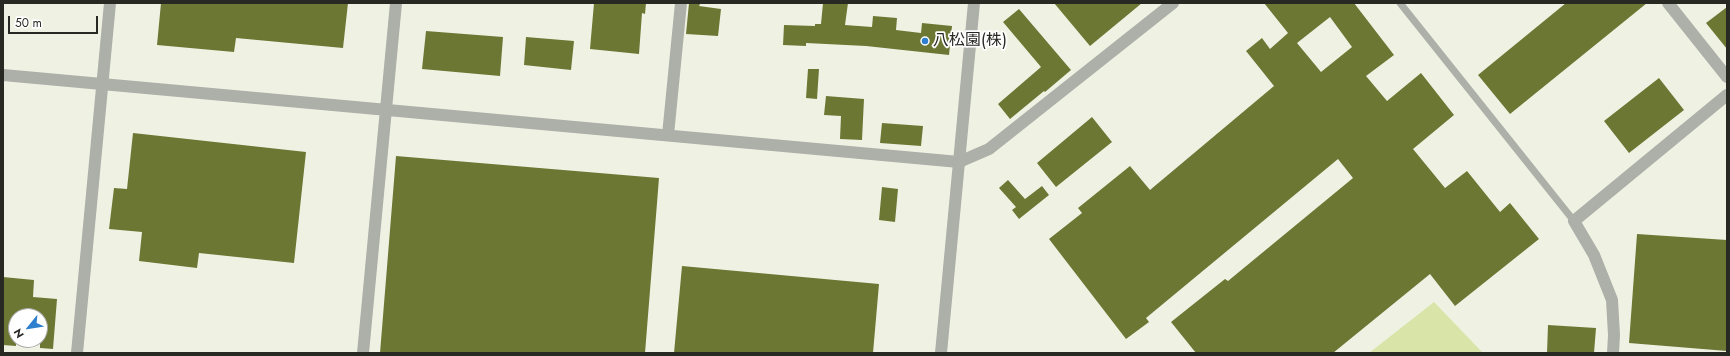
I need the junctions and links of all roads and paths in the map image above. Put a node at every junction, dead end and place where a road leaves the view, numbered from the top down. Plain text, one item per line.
1 (110, 3) edge
2 (396, 3) edge
3 (681, 3) edge
4 (974, 3) edge
5 (1173, 3) edge
6 (1400, 3) edge
7 (1668, 3) edge
8 (3, 75) edge
9 (1727, 77) edge
10 (102, 85) junction
11 (1727, 95) edge
12 (384, 110) junction
13 (668, 135) junction
14 (959, 162) junction
15 (1574, 221) junction
16 (77, 353) edge
17 (363, 353) edge
18 (941, 353) edge
19 (1613, 353) edge

1 - 10 street
2 - 12 street
3 - 13 street
4 - 14 street
5 - 14 street
6 - 15 lane
7 - 9 street
8 - 10 street
10 - 12 street
10 - 16 street
11 - 15 street
12 - 13 street
12 - 17 street
13 - 14 street
14 - 18 street
15 - 19 street

